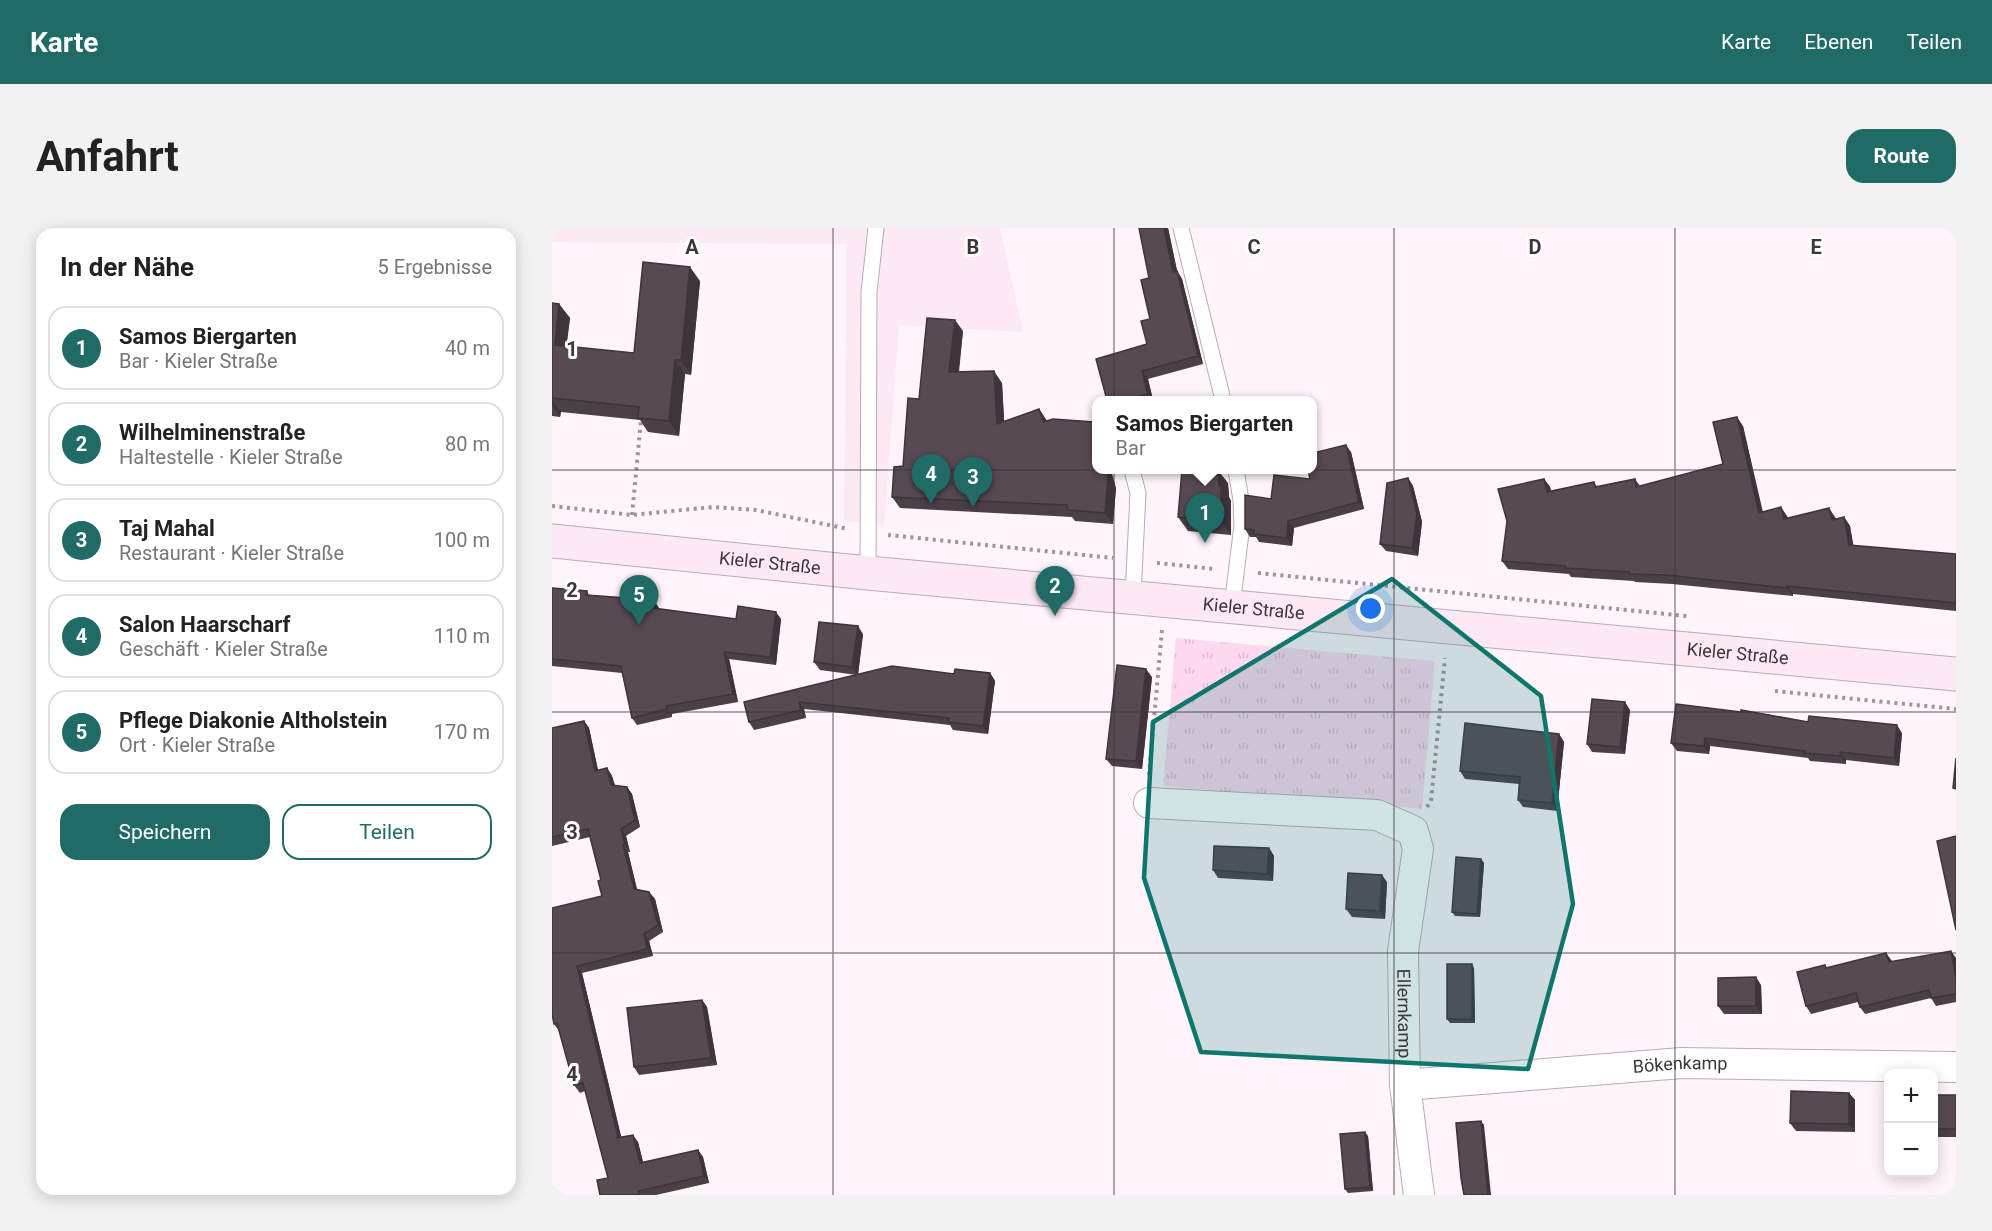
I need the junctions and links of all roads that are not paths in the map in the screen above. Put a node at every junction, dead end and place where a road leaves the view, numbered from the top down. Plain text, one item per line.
1 (876, 228) edge
2 (1181, 228) edge
3 (1222, 396) edge
4 (1133, 474) edge
5 (1237, 474) edge
6 (552, 541) edge
7 (868, 573) junction
8 (1133, 596) junction
9 (1232, 606) junction
10 (1956, 674) edge
11 (1149, 804) road end
12 (1956, 1067) edge
13 (1405, 1085) junction
14 (1419, 1195) edge

1 - 7 lane
2 - 3 lane
4 - 8 lane
5 - 9 lane
6 - 7 main road, Kieler Straße
7 - 8 main road, Kieler Straße
8 - 9 main road, Kieler Straße
9 - 10 main road, Kieler Straße
11 - 13 street, Ellernkamp
12 - 13 street, Bökenkamp
13 - 14 street, Ellernkamp

